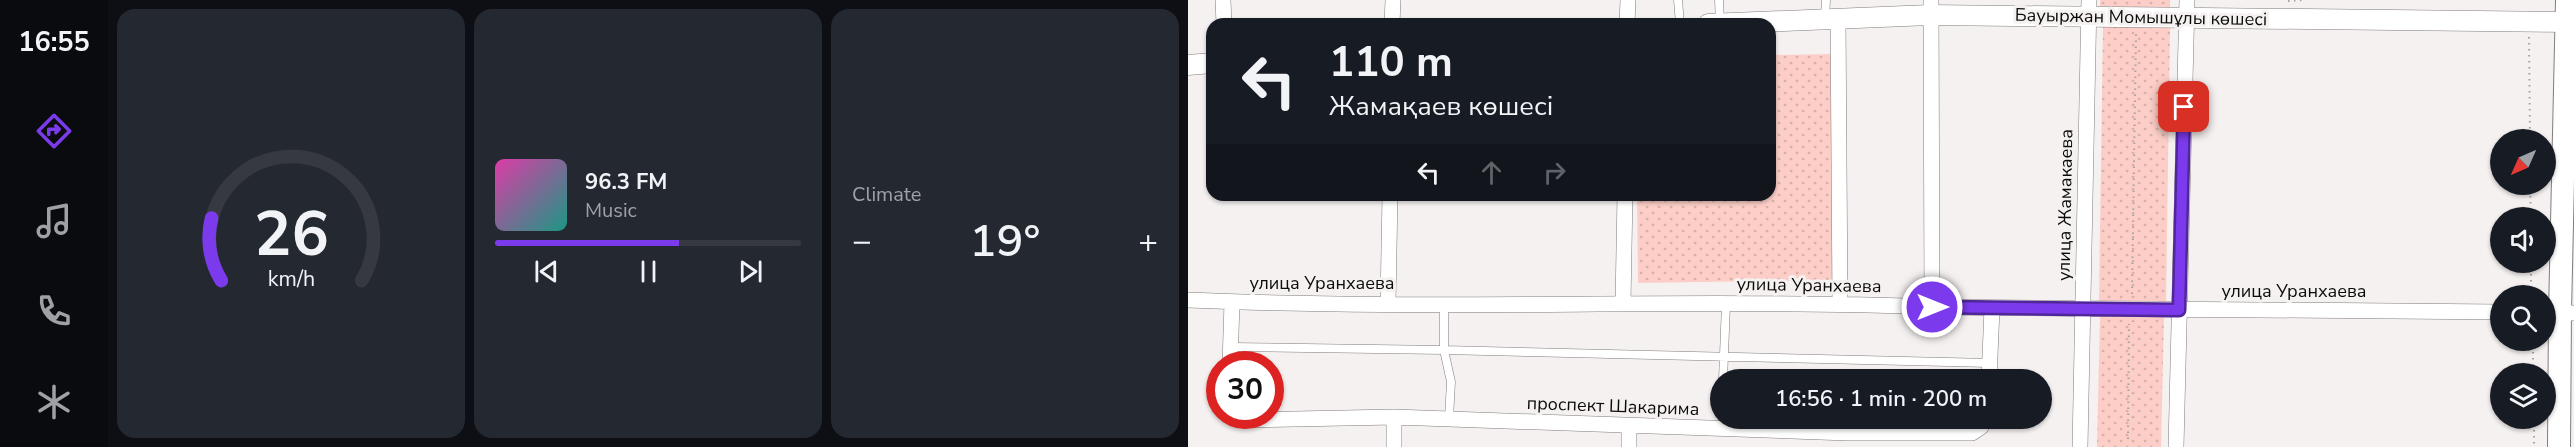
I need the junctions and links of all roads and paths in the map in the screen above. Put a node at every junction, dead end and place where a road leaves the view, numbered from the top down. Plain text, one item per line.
1 (1223, 0) edge
2 (1393, 0) edge
3 (1628, 0) edge
4 (1678, 0) edge
5 (1719, 0) edge
6 (1931, 7) edge
7 (2089, 9) edge
8 (2186, 9) edge
9 (1830, 12) edge
10 (2569, 15) edge
11 (2136, 17) junction
12 (1224, 18) edge
13 (1392, 18) edge
14 (1627, 18) edge
15 (1680, 18) edge
16 (1720, 18) edge
17 (1770, 18) edge
18 (2530, 22) junction
19 (1206, 64) edge
20 (1188, 65) edge
21 (2530, 129) edge
22 (1390, 201) edge
23 (1625, 201) edge
24 (1188, 300) edge
25 (1232, 302) junction
26 (1388, 303) junction
27 (1623, 303) junction
28 (1443, 304) junction
29 (1726, 304) junction
30 (1840, 304) junction
31 (1932, 307) junction
32 (1992, 308) junction
33 (2083, 308) junction
34 (2130, 309) junction
35 (2179, 310) junction
36 (2490, 312) edge
37 (2560, 313) edge
38 (1231, 347) junction
39 (1444, 350) junction
40 (1231, 351) edge
41 (1724, 357) junction
42 (1990, 363) junction
43 (1723, 369) edge
44 (1990, 369) edge
45 (1394, 417) junction
46 (1449, 418) junction
47 (1284, 419) edge
48 (1710, 424) edge
49 (1629, 426) junction
50 (1761, 429) edge
51 (1979, 429) edge
52 (2534, 429) edge
53 (2128, 439) dead end
54 (1848, 440) edge
55 (1394, 447) edge
56 (1629, 447) edge
57 (2080, 447) edge
58 (2176, 447) edge
59 (2534, 447) edge
60 (2559, 447) edge

1 - 12 street
2 - 13 street
3 - 14 street
4 - 15 lane
5 - 16 lane
6 - 7 street, Бауыржан Момышұлы көшесі
6 - 9 street, Бауыржан Момышұлы көшесі
6 - 31 street
7 - 11 street, Бауыржан Момышұлы көшесі
7 - 33 street, улица Жамакаева
8 - 11 street, Бауыржан Момышұлы көшесі
8 - 18 street, Бауыржан Момышұлы көшесі
8 - 35 street
9 - 17 street, Бауыржан Момышұлы көшесі
9 - 30 street
10 - 18 street, Бауыржан Момышұлы көшесі
10 - 37 main road
11 - 34 path
18 - 21 path
19 - 20 street
22 - 26 street
23 - 27 street
24 - 25 street, улица Уранхаева
25 - 26 street, улица Уранхаева
25 - 38 street
26 - 28 street, улица Уранхаева
27 - 28 street, улица Уранхаева
27 - 29 street, улица Уранхаева
28 - 39 lane
29 - 30 street, улица Уранхаева
29 - 41 lane
30 - 31 street, улица Уранхаева
31 - 32 street, улица Уранхаева
32 - 33 street, улица Уранхаева
32 - 42 street
33 - 34 street, улица Уранхаева
33 - 57 street, улица Жамакаева
34 - 35 street, улица Уранхаева
34 - 53 path
35 - 36 street, улица Уранхаева
35 - 58 street
37 - 60 main road
38 - 39 lane
38 - 40 street
39 - 41 lane
39 - 46 lane
41 - 42 lane
41 - 43 lane
42 - 44 street
45 - 46 street, проспект Шакарима
45 - 47 street, проспект Шакарима
45 - 55 street
46 - 49 street, проспект Шакарима
48 - 49 street, проспект Шакарима
49 - 56 street
50 - 54 street, проспект Шакарима
51 - 54 street, проспект Шакарима
52 - 59 path

